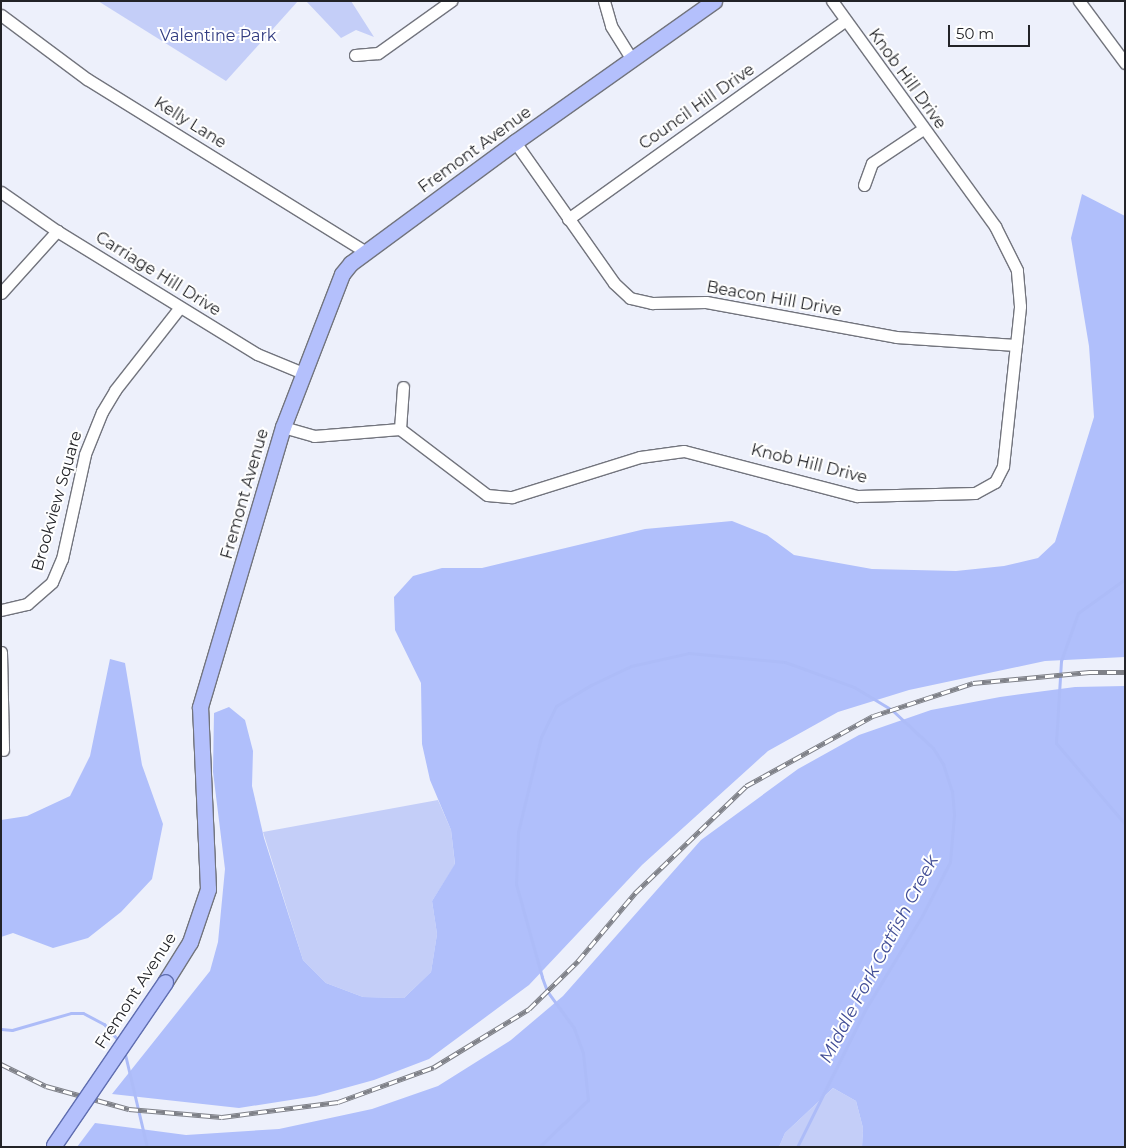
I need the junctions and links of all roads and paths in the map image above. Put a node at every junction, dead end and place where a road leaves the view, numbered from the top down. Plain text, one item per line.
1 (451, 1) edge
2 (604, 1) edge
3 (714, 1) edge
4 (832, 1) edge
5 (1079, 1) edge
6 (1, 15) edge
7 (846, 21) junction
8 (355, 55) dead end
9 (632, 59) junction
10 (1125, 62) edge
11 (923, 129) junction
12 (515, 142) junction
13 (864, 186) dead end
14 (1, 192) edge
15 (568, 219) junction
16 (57, 231) junction
17 (366, 252) junction
18 (1, 293) edge
19 (180, 307) junction
20 (1016, 346) junction
21 (303, 373) junction
22 (403, 387) dead end
23 (283, 427) junction
24 (400, 429) junction
25 (1, 610) edge
26 (1, 652) edge
27 (3, 750) dead end
28 (54, 1146) edge

1 - 8 street
2 - 9 street
3 - 9 main road, Fremont Avenue
4 - 7 street, Knob Hill Drive
5 - 10 street
6 - 17 street, Kelly Lane
7 - 11 street, Knob Hill Drive
7 - 15 street, Council Hill Drive
9 - 12 main road, Fremont Avenue
11 - 13 street
11 - 20 street, Knob Hill Drive
12 - 15 street, Beacon Hill Drive
12 - 17 main road, Fremont Avenue
14 - 16 street, Carriage Hill Drive
15 - 20 street, Beacon Hill Drive
16 - 18 street
16 - 19 street, Carriage Hill Drive
17 - 21 main road, Fremont Avenue
19 - 21 street, Carriage Hill Drive
19 - 25 street, Brookview Square
20 - 24 street, Knob Hill Drive
21 - 23 main road, Fremont Avenue
22 - 24 street
23 - 24 street
23 - 28 main road, Fremont Avenue, bridge
26 - 27 street

